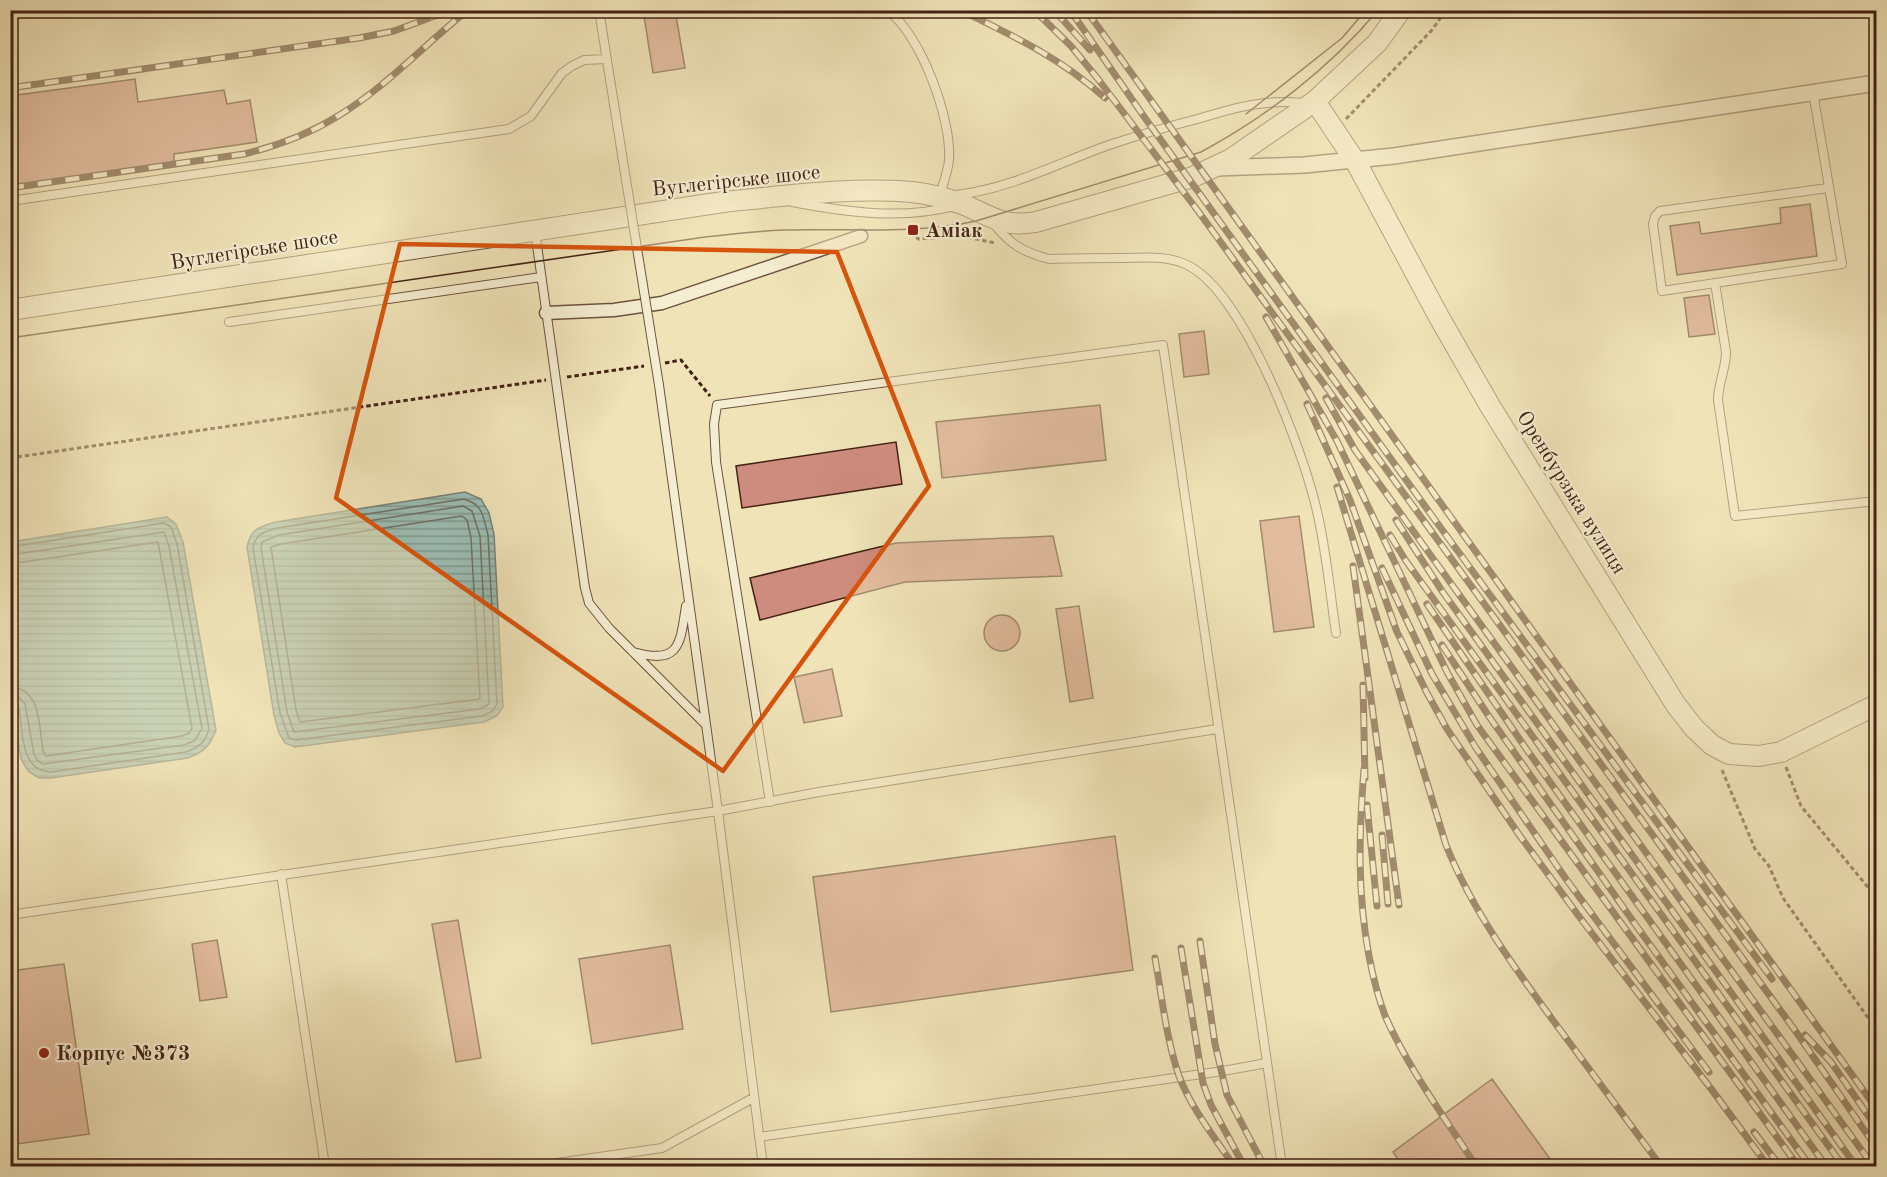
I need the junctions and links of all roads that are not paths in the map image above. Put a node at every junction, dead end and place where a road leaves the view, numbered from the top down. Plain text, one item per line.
1 (599, 10) edge
2 (887, 10) edge
3 (1401, 10) edge
4 (607, 58) junction
5 (1876, 83) edge
6 (1813, 92) junction
7 (1313, 103) junction
8 (1355, 161) junction
9 (1215, 168) junction
10 (1828, 188) junction
11 (773, 197) junction
12 (940, 197) junction
13 (10, 201) edge
14 (963, 205) junction
15 (989, 217) junction
16 (535, 231) junction
17 (861, 236) dead end
18 (542, 277) junction
19 (1715, 283) junction
20 (10, 310) edge
21 (546, 313) junction
22 (230, 322) dead end
23 (1876, 501) edge
24 (688, 596) junction
25 (1336, 633) dead end
26 (632, 651) junction
27 (1876, 705) edge
28 (706, 725) junction
29 (1217, 729) junction
30 (770, 802) junction
31 (718, 811) junction
32 (281, 874) junction
33 (10, 915) edge
34 (1267, 1063) junction
35 (753, 1098) junction
36 (759, 1137) junction
37 (325, 1167) edge
38 (536, 1167) edge
39 (763, 1167) edge
40 (1282, 1167) edge

1 - 4 lane
2 - 12 lane
3 - 7 street, Вуглегірське шосе
4 - 13 lane
4 - 24 lane, bridge
5 - 6 street
6 - 8 street
6 - 10 lane
7 - 8 street, Оренбурзька вулиця
7 - 9 street, Вуглегірське шосе
7 - 12 lane
8 - 9 street
8 - 27 street, Оренбурзька вулиця
9 - 15 street, Вуглегірське шосе
10 - 19 lane
10 - 19 lane
11 - 12 street, Вуглегірське шосе
11 - 14 lane
11 - 16 street, Вуглегірське шосе
12 - 14 street, Вуглегірське шосе
14 - 15 street, Вуглегірське шосе
15 - 25 lane
16 - 18 lane
16 - 20 street, Вуглегірське шосе
17 - 21 street
18 - 21 lane
18 - 22 lane
19 - 23 lane
21 - 26 lane
24 - 26 lane
24 - 28 lane
26 - 28 lane
28 - 31 lane
29 - 30 lane
29 - 30 lane
29 - 34 lane
30 - 31 lane
31 - 32 lane
31 - 35 lane
32 - 33 lane
32 - 37 lane
34 - 36 lane
34 - 40 lane
35 - 36 lane
35 - 38 lane
36 - 39 lane

